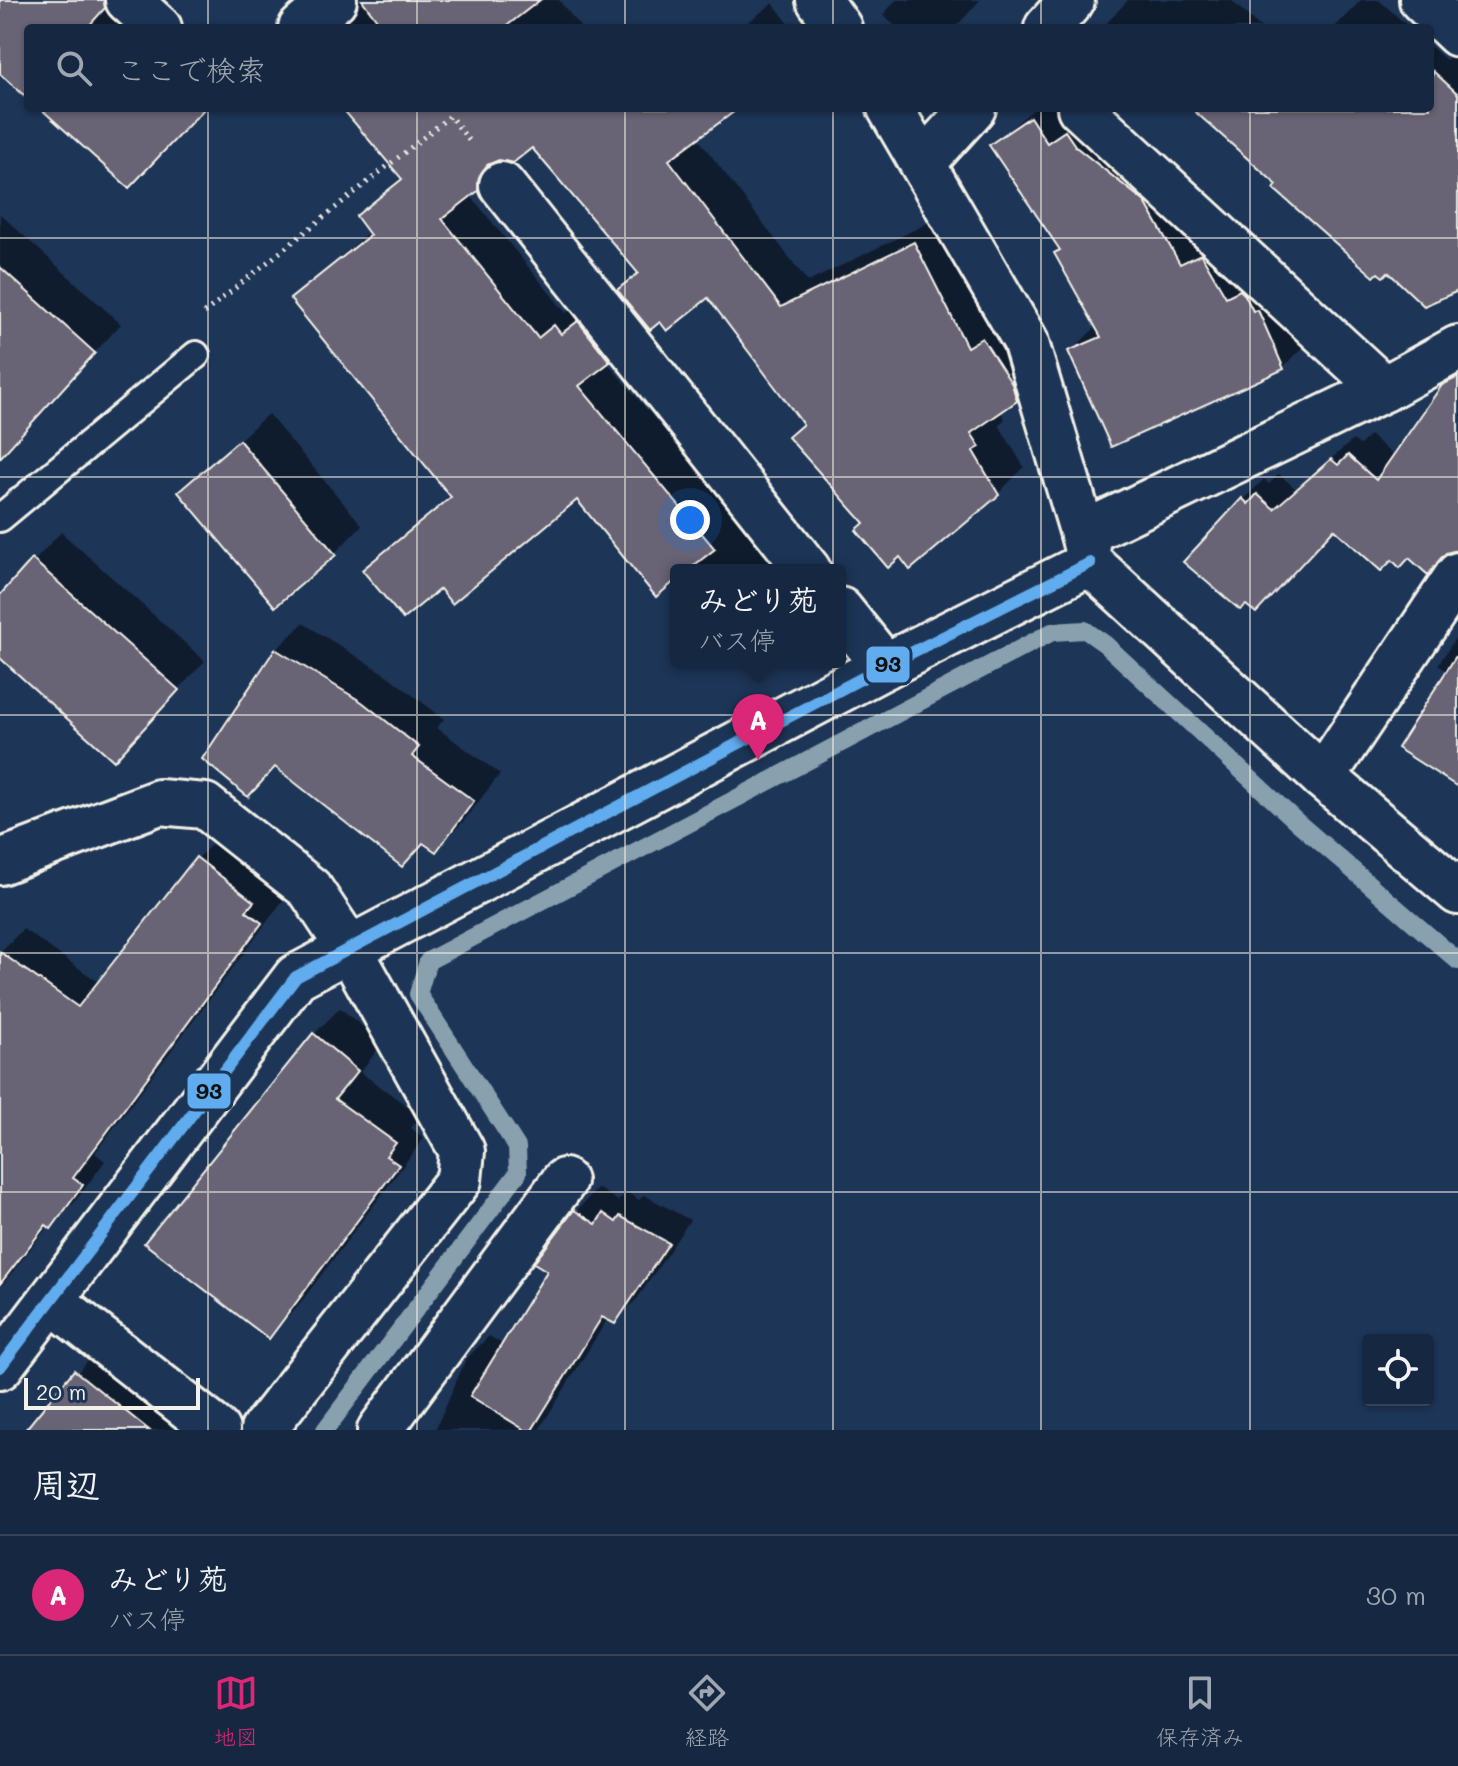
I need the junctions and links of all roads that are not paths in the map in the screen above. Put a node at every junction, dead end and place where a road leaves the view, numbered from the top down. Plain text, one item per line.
1 (128, 0) edge
2 (334, 0) edge
3 (819, 0) edge
4 (1072, 0) edge
5 (1422, 0) edge
6 (155, 24) edge
7 (306, 24) edge
8 (836, 24) edge
9 (1051, 24) edge
10 (1458, 34) edge
11 (892, 112) edge
12 (969, 112) edge
13 (1084, 112) edge
14 (923, 163) junction
15 (502, 185) dead end
16 (1458, 348) edge
17 (196, 355) dead end
18 (1384, 389) junction
19 (0, 518) edge
20 (1087, 548) junction
21 (803, 564) edge
22 (1458, 575) edge
23 (846, 617) edge
24 (885, 666) junction
25 (1323, 777) junction
26 (0, 862) edge
27 (1458, 892) edge
28 (349, 948) junction
29 (564, 1181) dead end
30 (51, 1300) junction
31 (0, 1367) edge
32 (217, 1430) edge
33 (263, 1430) edge
34 (380, 1430) edge

1 - 6 street
2 - 7 street
3 - 8 street
4 - 9 street
5 - 10 street
11 - 14 street
12 - 14 street
13 - 18 street
14 - 20 street
15 - 21 street
16 - 18 street
17 - 19 lane
18 - 20 street
20 - 24 street
20 - 25 street
22 - 25 street
23 - 24 street
24 - 28 street
25 - 27 street
26 - 28 street
28 - 30 street
28 - 33 street
29 - 34 street
30 - 31 street
30 - 32 street

